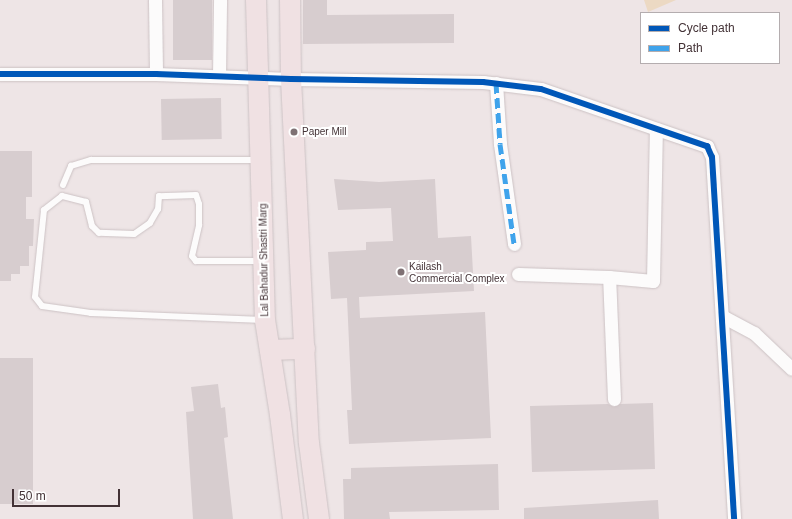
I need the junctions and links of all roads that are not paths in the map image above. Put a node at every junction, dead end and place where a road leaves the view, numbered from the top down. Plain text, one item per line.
1 (156, 0) edge
2 (220, 0) edge
3 (256, 0) edge
4 (290, 0) edge
5 (0, 74) edge
6 (156, 74) junction
7 (219, 76) junction
8 (257, 77) junction
9 (291, 79) junction
10 (496, 83) junction
11 (656, 128) junction
12 (262, 160) junction
13 (63, 185) dead end
14 (514, 244) dead end
15 (264, 261) junction
16 (518, 274) dead end
17 (609, 277) junction
18 (722, 316) junction
19 (265, 320) junction
20 (305, 349) junction
21 (270, 350) junction
22 (792, 369) edge
23 (614, 399) dead end
24 (293, 519) edge
25 (318, 519) edge
26 (734, 519) edge

1 - 6 street
2 - 7 street
3 - 8 main road, Lal Bahadur Shastri Marg
4 - 9 main road
5 - 6 street
6 - 7 street
7 - 8 street
8 - 9 street
8 - 12 main road, Lal Bahadur Shastri Marg
9 - 10 street
9 - 20 main road
10 - 11 street
10 - 14 street
11 - 17 street
11 - 18 street
12 - 13 lane
12 - 15 main road, Lal Bahadur Shastri Marg
15 - 19 main road, Lal Bahadur Shastri Marg
15 - 19 lane
16 - 17 street
17 - 23 street
18 - 22 street
18 - 26 street
19 - 21 main road, Lal Bahadur Shastri Marg
20 - 21 main road
20 - 25 main road
21 - 24 main road, Lal Bahadur Shastri Marg

